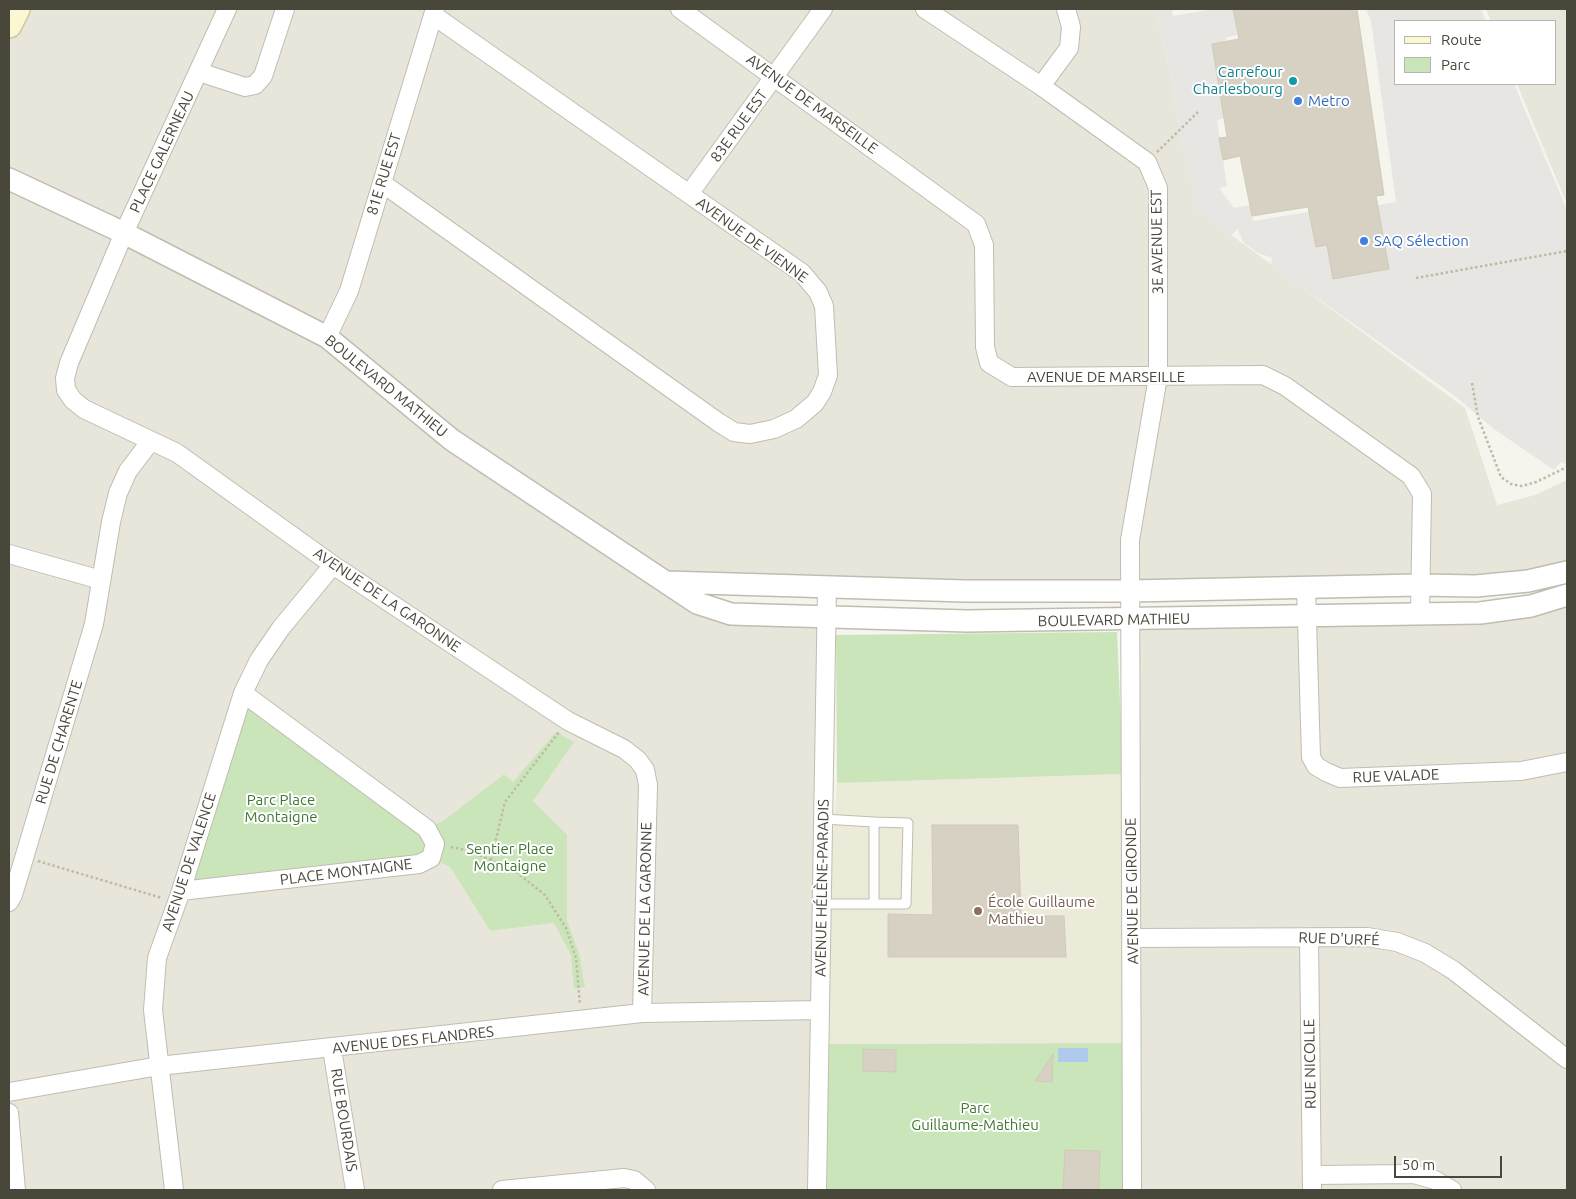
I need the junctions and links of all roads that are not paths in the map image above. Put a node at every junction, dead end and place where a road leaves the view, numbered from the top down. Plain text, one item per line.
1 (18, 9) edge
2 (227, 9) edge
3 (285, 9) edge
4 (680, 9) edge
5 (823, 9) edge
6 (925, 9) edge
7 (1066, 9) edge
8 (434, 12) edge
9 (9, 25) edge
10 (199, 72) junction
11 (775, 77) junction
12 (1041, 86) junction
13 (9, 179) edge
14 (382, 184) junction
15 (689, 194) junction
16 (124, 233) junction
17 (327, 337) junction
18 (1158, 377) junction
19 (150, 442) junction
20 (9, 554) edge
21 (332, 565) junction
22 (1567, 572) edge
23 (101, 580) junction
24 (667, 582) junction
25 (1419, 585) junction
26 (827, 586) junction
27 (1306, 587) junction
28 (1130, 591) junction
29 (1567, 595) edge
30 (1420, 614) junction
31 (1307, 616) junction
32 (826, 618) junction
33 (1129, 620) junction
34 (243, 693) junction
35 (1567, 762) edge
36 (823, 819) junction
37 (874, 822) junction
38 (179, 897) junction
39 (9, 902) edge
40 (822, 904) junction
41 (874, 904) junction
42 (1132, 938) junction
43 (1309, 938) junction
44 (820, 1010) junction
45 (642, 1014) junction
46 (332, 1049) junction
47 (1567, 1059) edge
48 (160, 1066) junction
49 (9, 1092) edge
50 (9, 1113) edge
51 (1312, 1183) edge
52 (16, 1190) edge
53 (174, 1190) edge
54 (355, 1190) edge
55 (511, 1190) edge
56 (646, 1190) edge
57 (817, 1190) edge
58 (1132, 1190) edge
59 (1452, 1190) edge

1 - 9 main road
2 - 10 street, PLACE GALERNEAU
3 - 10 street
4 - 11 street, AVENUE DE MARSEILLE
5 - 11 street, 83E RUE EST
6 - 12 street
7 - 12 street
8 - 14 street, 81E RUE EST
8 - 15 street, AVENUE DE VIENNE
10 - 16 street, PLACE GALERNEAU
11 - 15 street, 83E RUE EST
11 - 18 street, AVENUE DE MARSEILLE
12 - 18 street, 3E AVENUE EST
13 - 16 street, BOULEVARD MATHIEU
14 - 15 street, AVENUE DE VIENNE
14 - 17 street, 81E RUE EST
16 - 17 street, BOULEVARD MATHIEU
16 - 19 street, AVENUE DE LA GARONNE
17 - 24 street, BOULEVARD MATHIEU
18 - 25 street, AVENUE DE MARSEILLE
18 - 28 street, 3E AVENUE EST
19 - 21 street, AVENUE DE LA GARONNE
19 - 23 street, RUE DE CHARENTE
20 - 23 street
21 - 34 street, AVENUE DE VALENCE
21 - 45 street, AVENUE DE LA GARONNE
22 - 25 street, BOULEVARD MATHIEU
23 - 39 street, RUE DE CHARENTE
24 - 26 street, BOULEVARD MATHIEU
24 - 32 street, BOULEVARD MATHIEU
25 - 27 street, BOULEVARD MATHIEU
25 - 30 street, AVENUE DE MARSEILLE
26 - 28 street, BOULEVARD MATHIEU
26 - 32 street, AVENUE HÉLÈNE-PARADIS
27 - 28 street, BOULEVARD MATHIEU
27 - 31 street, RUE VALADE
28 - 33 street, AVENUE DE GIRONDE
29 - 30 street, BOULEVARD MATHIEU
30 - 31 street, BOULEVARD MATHIEU
31 - 33 street, BOULEVARD MATHIEU
31 - 35 street, RUE VALADE
32 - 33 street, BOULEVARD MATHIEU
32 - 36 street, AVENUE HÉLÈNE-PARADIS
33 - 42 street, AVENUE DE GIRONDE
34 - 38 street, AVENUE DE VALENCE
34 - 38 street, PLACE MONTAIGNE
36 - 37 lane
36 - 40 street, AVENUE HÉLÈNE-PARADIS
37 - 41 lane
37 - 41 lane
38 - 48 street, AVENUE DE VALENCE
40 - 41 lane
40 - 44 street, AVENUE HÉLÈNE-PARADIS
42 - 43 street, RUE D'URFÉ
42 - 58 street, AVENUE DE GIRONDE
43 - 47 street, RUE D'URFÉ
43 - 51 street, RUE NICOLLE
44 - 45 street, AVENUE DES FLANDRES
44 - 57 street, AVENUE HÉLÈNE-PARADIS
45 - 46 street, AVENUE DES FLANDRES
46 - 48 street, AVENUE DES FLANDRES
46 - 54 street, RUE BOURDAIS
48 - 49 street, AVENUE DES FLANDRES
48 - 53 street, AVENUE DE VALENCE
50 - 52 street
51 - 59 street
55 - 56 street

